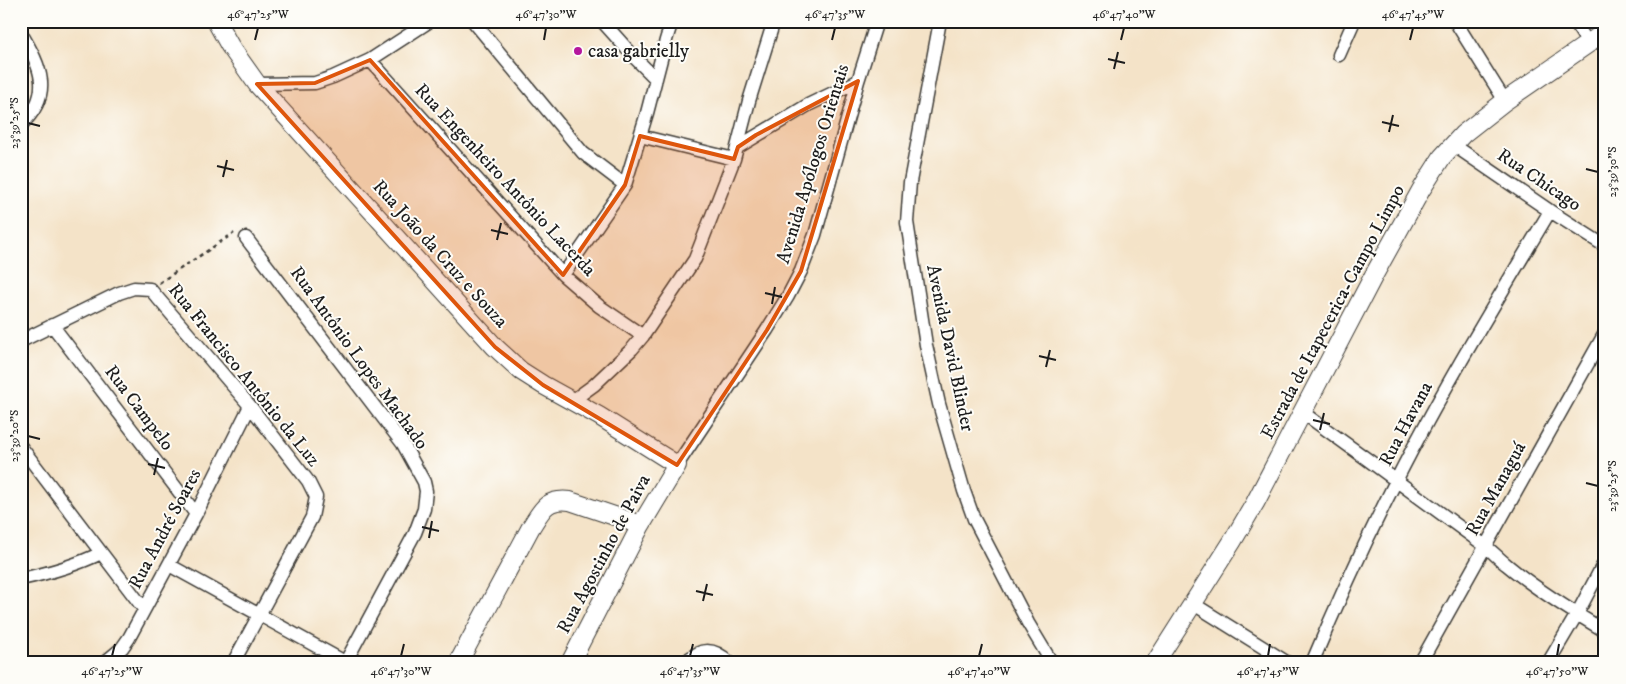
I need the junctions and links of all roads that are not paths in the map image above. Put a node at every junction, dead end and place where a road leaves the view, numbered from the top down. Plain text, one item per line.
1 (216, 21) edge
2 (430, 21) edge
3 (473, 21) edge
4 (602, 21) edge
5 (672, 21) edge
6 (774, 21) edge
7 (877, 21) edge
8 (940, 21) edge
9 (1354, 21) edge
10 (1455, 21) edge
11 (1574, 21) edge
12 (1605, 32) edge
13 (21, 34) edge
14 (1588, 43) junction
15 (1338, 55) dead end
16 (370, 60) junction
17 (656, 80) junction
18 (858, 81) junction
19 (256, 84) junction
20 (1505, 101) junction
21 (21, 125) edge
22 (640, 136) junction
23 (1452, 144) junction
24 (736, 153) junction
25 (625, 185) junction
26 (1550, 211) junction
27 (246, 238) road end
28 (1605, 246) edge
29 (563, 274) junction
30 (52, 325) junction
31 (1605, 333) edge
32 (643, 336) junction
33 (21, 340) edge
34 (572, 401) junction
35 (250, 406) junction
36 (1302, 412) junction
37 (23, 453) edge
38 (677, 465) junction
39 (1396, 480) junction
40 (196, 514) junction
41 (641, 525) junction
42 (1485, 547) junction
43 (101, 554) junction
44 (1605, 561) edge
45 (169, 565) junction
46 (21, 579) edge
47 (1192, 603) junction
48 (144, 610) junction
49 (259, 614) junction
50 (1577, 614) junction
51 (1605, 631) edge
52 (345, 662) edge
53 (104, 663) edge
54 (233, 663) edge
55 (458, 663) edge
56 (570, 663) edge
57 (686, 663) edge
58 (730, 663) edge
59 (1052, 663) edge
60 (1155, 663) edge
61 (1288, 663) edge
62 (1312, 663) edge
63 (1420, 663) edge
64 (1548, 663) edge

1 - 19 main road, Rua João da Cruz e Souza
2 - 16 street
3 - 25 street
4 - 17 street
5 - 17 street
6 - 24 street
7 - 18 street, Avenida Apólogos Orientais
8 - 59 street, Avenida David Blinder
9 - 15 street
10 - 20 street
11 - 14 street
12 - 14 main road, Estrada de Itapecerica-Campo Limpo
13 - 21 street
14 - 20 main road, Estrada de Itapecerica-Campo Limpo
16 - 19 street
16 - 29 street, Rua Engenheiro Antônio Lacerda
17 - 22 street
18 - 24 street
18 - 38 street, Avenida Apólogos Orientais
19 - 34 main road, Rua João da Cruz e Souza
20 - 23 main road, Estrada de Itapecerica-Campo Limpo
22 - 24 street
22 - 25 street
23 - 26 street, Rua Chicago
23 - 36 main road, Estrada de Itapecerica-Campo Limpo
24 - 32 street
25 - 29 street
26 - 28 street, Rua Chicago
26 - 39 street, Rua Havana
27 - 52 street, Rua Antônio Lopes Machado
29 - 32 street, Rua Engenheiro Antônio Lacerda
30 - 33 street, Rua Francisco Antônio da Luz
30 - 35 street, Rua Francisco Antônio da Luz
30 - 40 street, Rua Campelo
31 - 42 street, Rua Managuá
32 - 34 street
34 - 38 main road, Rua João da Cruz e Souza
35 - 40 street, Rua André Soares
35 - 49 street, Rua Francisco Antônio da Luz
36 - 39 street
36 - 47 main road, Estrada de Itapecerica-Campo Limpo
37 - 43 street
38 - 41 main road, Rua Agostinho de Paiva
39 - 42 street
39 - 62 street, Rua Havana
40 - 45 street, Rua André Soares
41 - 55 main road
41 - 56 main road, Rua Agostinho de Paiva
42 - 50 street
42 - 63 street, Rua Managuá
43 - 46 street
43 - 48 street
44 - 50 street
45 - 48 street, Rua André Soares
45 - 49 street
47 - 60 main road, Estrada de Itapecerica-Campo Limpo
47 - 61 street
48 - 53 street, Rua André Soares
49 - 52 street
49 - 54 street, Rua Francisco Antônio da Luz
50 - 51 street
50 - 64 street
57 - 58 street

